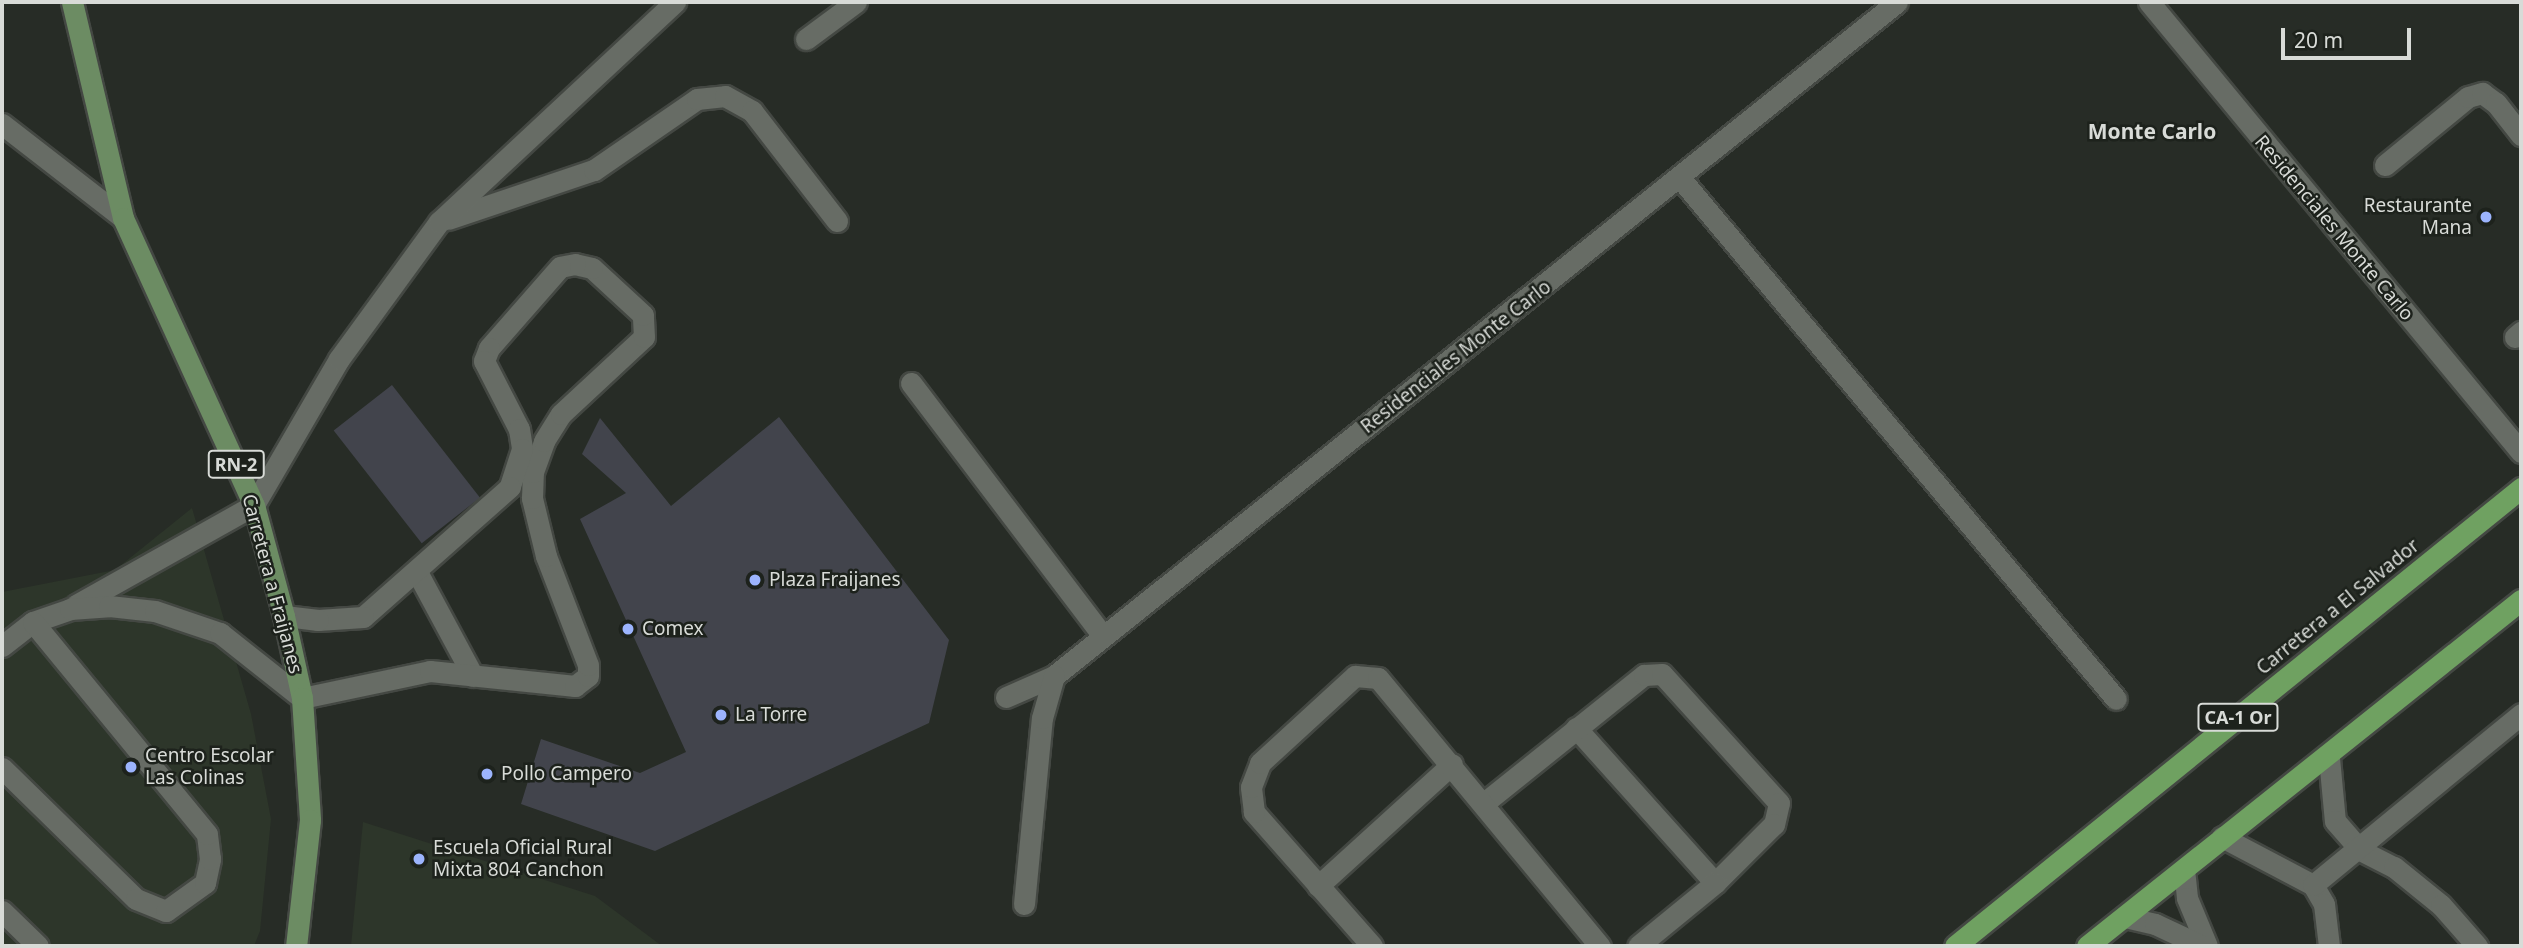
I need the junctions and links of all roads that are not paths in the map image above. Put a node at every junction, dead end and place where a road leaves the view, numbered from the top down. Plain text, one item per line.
1 (72, 2) edge
2 (675, 2) edge
3 (856, 2) edge
4 (1897, 2) edge
5 (2149, 2) edge
6 (806, 39) dead end
7 (2, 124) edge
8 (2521, 135) edge
9 (2385, 165) dead end
10 (1680, 178) junction
11 (124, 218) junction
12 (837, 221) dead end
13 (439, 222) junction
14 (911, 383) dead end
15 (2521, 452) edge
16 (2521, 488) edge
17 (254, 505) junction
18 (417, 572) junction
19 (2521, 600) edge
20 (70, 608) junction
21 (284, 616) junction
22 (33, 622) junction
23 (1103, 636) junction
24 (2, 646) edge
25 (473, 676) junction
26 (1054, 676) junction
27 (1006, 697) dead end
28 (302, 698) junction
29 (2116, 699) dead end
30 (2521, 713) edge
31 (1576, 728) junction
32 (2329, 758) junction
33 (1452, 764) junction
34 (2, 768) edge
35 (1485, 803) junction
36 (2222, 837) junction
37 (2360, 850) junction
38 (2184, 869) junction
39 (1714, 883) junction
40 (2313, 885) junction
41 (1318, 886) junction
42 (1024, 904) dead end
43 (2, 911) edge
44 (2125, 916) junction
45 (38, 946) edge
46 (296, 946) edge
47 (1372, 946) edge
48 (1600, 946) edge
49 (1637, 946) edge
50 (1955, 946) edge
51 (2087, 946) edge
52 (2204, 946) edge
53 (2329, 946) edge
54 (2476, 946) edge

1 - 11 main road, Carretera a Fraijanes / RN-2
2 - 13 street
3 - 6 street
4 - 10 street, Residenciales Monte Carlo
5 - 15 street, Residenciales Monte Carlo
7 - 11 street
8 - 9 street
10 - 23 street, Residenciales Monte Carlo
10 - 29 street
11 - 17 main road, Carretera a Fraijanes / RN-2
12 - 13 street
13 - 17 street
14 - 23 street
16 - 50 highway, Carretera a El Salvador / CA-1 Or
17 - 20 street
17 - 21 main road, Carretera a Fraijanes / RN-2
18 - 21 street
18 - 25 street
18 - 25 street
19 - 32 highway
20 - 22 street
20 - 28 street
21 - 28 main road, Carretera a Fraijanes / RN-2
22 - 24 street
22 - 34 street
23 - 26 street, Residenciales Monte Carlo
25 - 28 street
26 - 27 street, Residenciales Monte Carlo
26 - 42 street
28 - 46 main road, Carretera a Fraijanes / RN-2
30 - 37 street
31 - 35 street
31 - 39 street
31 - 39 street
32 - 36 highway
32 - 37 street
33 - 35 street
33 - 41 street
33 - 41 street
35 - 48 street
36 - 38 highway
36 - 40 street
37 - 40 street
37 - 54 street
38 - 44 highway
38 - 52 street
39 - 49 street
40 - 53 street
41 - 47 street
43 - 45 street
44 - 51 highway
44 - 52 street

